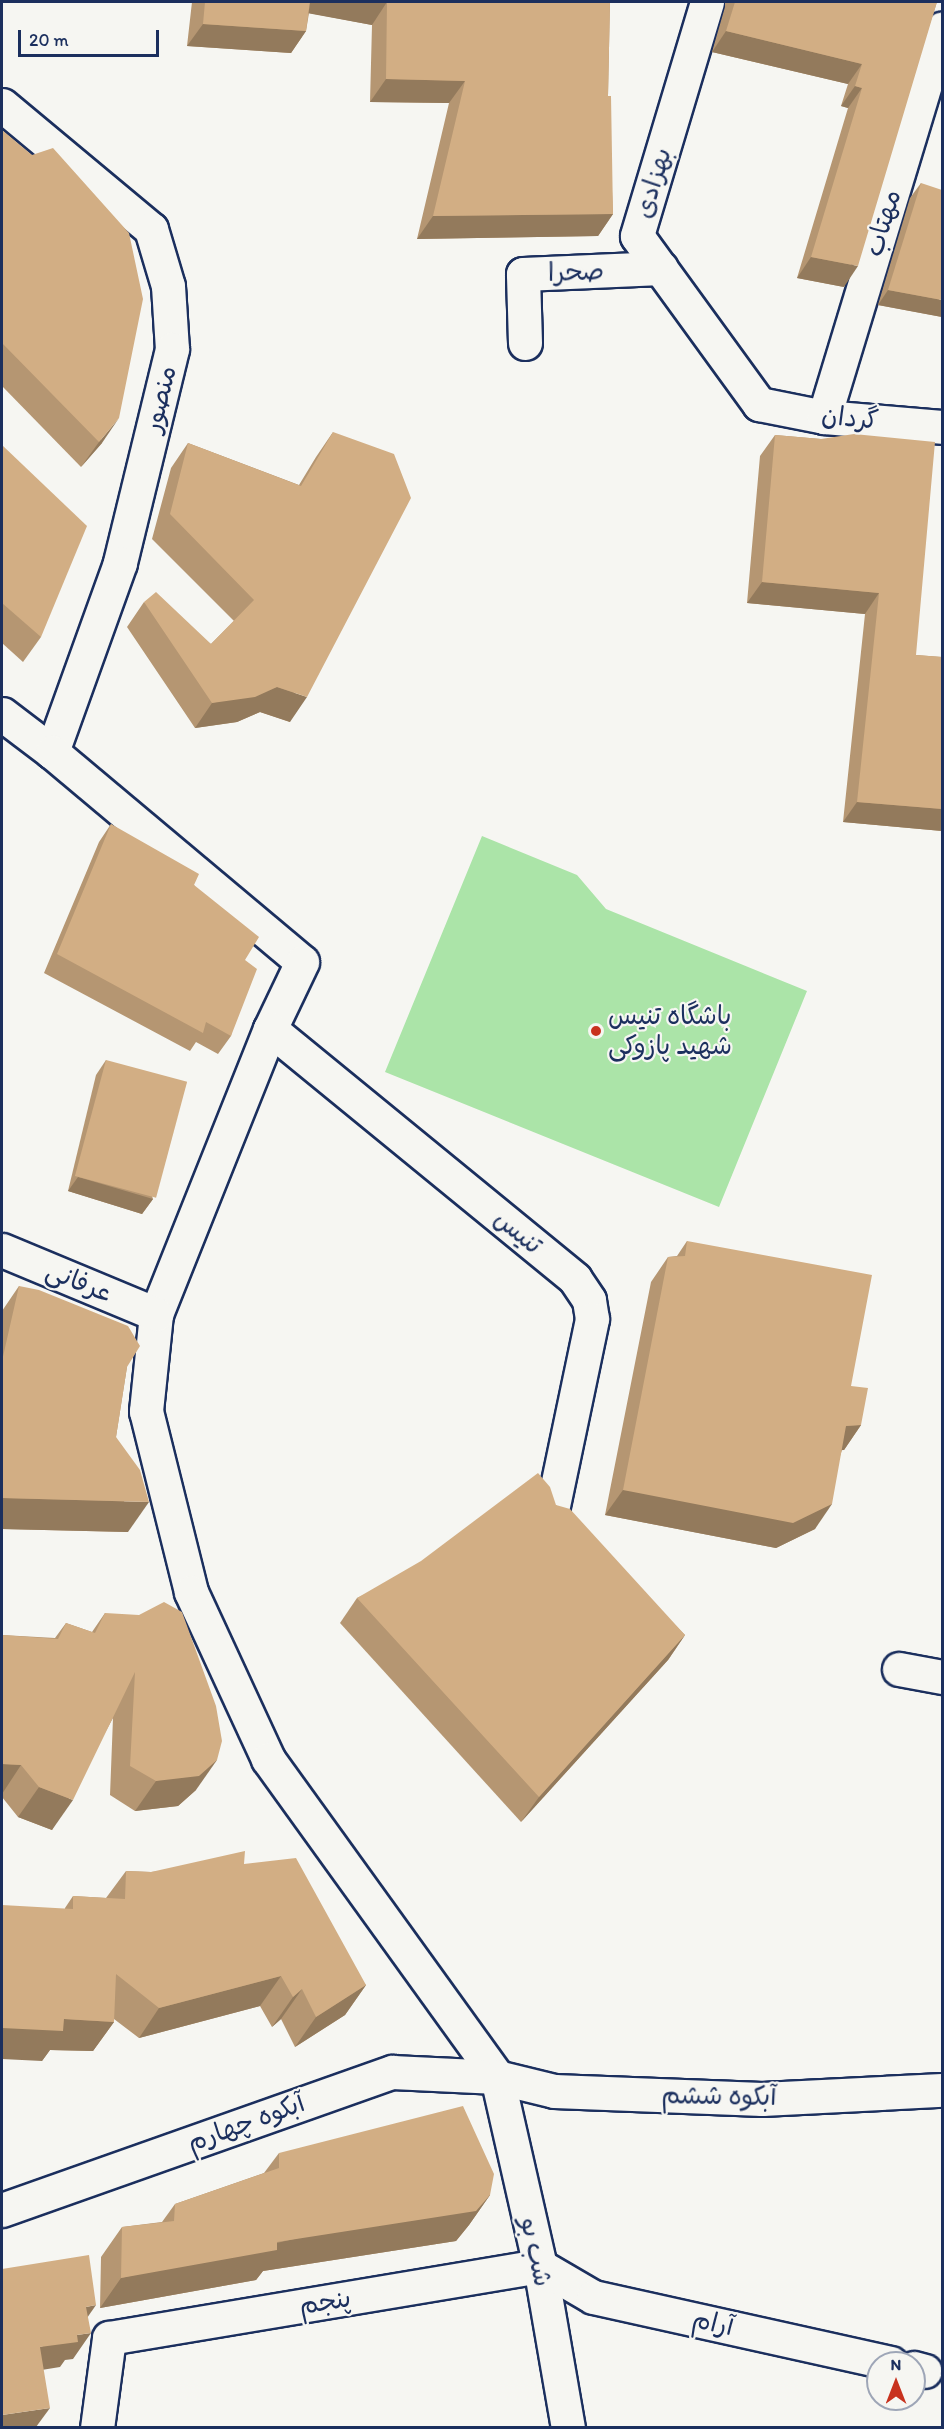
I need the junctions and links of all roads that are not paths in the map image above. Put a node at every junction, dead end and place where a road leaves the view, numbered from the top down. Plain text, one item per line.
1 (707, 2) edge
2 (942, 29) edge
3 (2, 105) edge
4 (661, 268) junction
5 (525, 343) dead end
6 (759, 404) joint
7 (824, 417) junction
8 (942, 427) edge
9 (2, 714) edge
10 (52, 752) junction
11 (270, 1029) junction
12 (2, 1250) edge
13 (156, 1314) junction
14 (551, 1516) edge
15 (899, 1668) dead end
16 (942, 1677) edge
17 (497, 2077) junction
18 (942, 2090) edge
19 (2, 2210) edge
20 (540, 2266) junction
21 (866, 2357) edge
22 (97, 2427) edge
23 (568, 2427) edge

1 - 4 street, بهزادی
2 - 7 street, مهتاب
3 - 10 street, منصور
4 - 5 street, صحرا
4 - 6 street, بهزادی
6 - 7 street, گردان
7 - 8 street, گردان
9 - 10 street
10 - 11 street
11 - 13 street
11 - 14 street, تنیس
12 - 13 street, عرفانی
13 - 17 street
15 - 16 street
17 - 18 street, آبکوه ششم
17 - 19 street, آبکوه چهارم
17 - 20 street, شب بو
20 - 21 street, آرام
20 - 22 street, پنجم
20 - 23 street, شب بو

